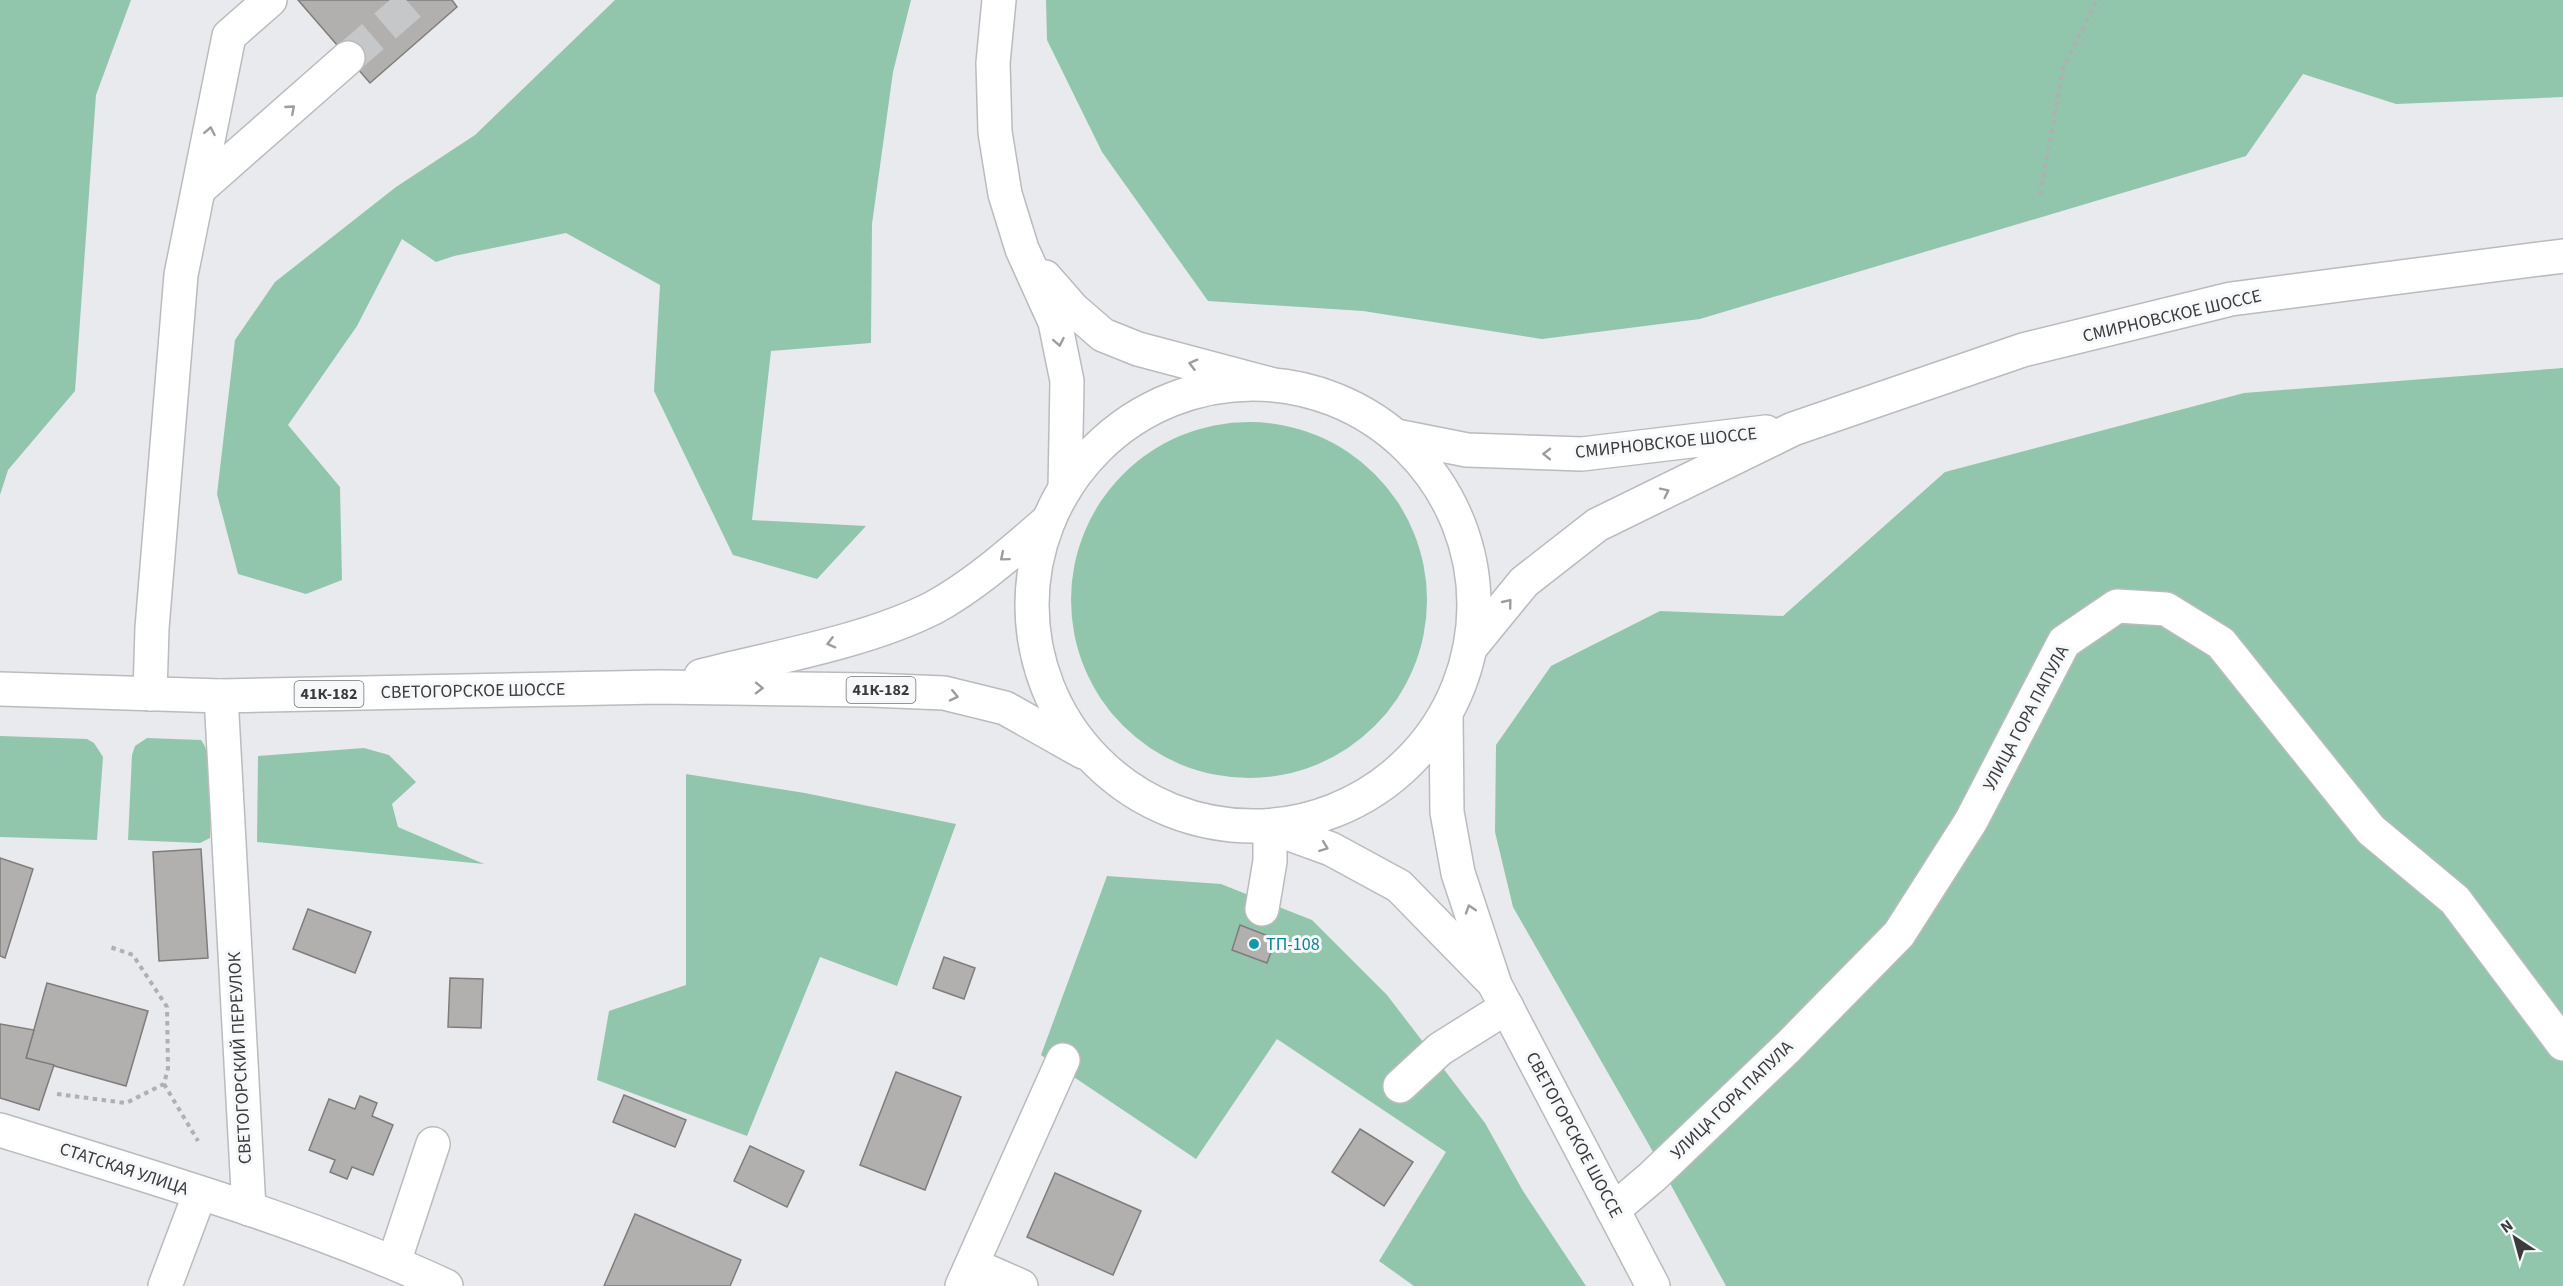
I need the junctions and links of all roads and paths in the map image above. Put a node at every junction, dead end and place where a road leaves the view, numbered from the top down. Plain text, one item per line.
1 (270, 0) edge
2 (999, 0) edge
3 (2097, 0) edge
4 (348, 58) tunnel mouth
5 (199, 189) junction
6 (2040, 195) dead end
7 (1022, 249) junction
8 (2563, 256) edge
9 (1270, 384) junction
10 (1792, 429) junction
11 (1396, 436) junction
12 (1065, 489) junction
13 (1049, 520) junction
14 (1470, 648) junction
15 (659, 687) junction
16 (0, 689) edge
17 (150, 694) junction
18 (221, 696) junction
19 (1446, 714) junction
20 (1090, 756) junction
21 (1270, 827) junction
22 (1262, 909) dead end
23 (110, 947) dead end
24 (1501, 996) junction
25 (2563, 1044) edge
26 (1063, 1060) dead end
27 (164, 1084) junction
28 (1400, 1086) dead end
29 (57, 1094) dead end
30 (0, 1130) edge
31 (198, 1141) dead end
32 (433, 1144) dead end
33 (200, 1193) junction
34 (249, 1209) junction
35 (1613, 1210) junction
36 (394, 1262) junction
37 (968, 1275) edge
38 (165, 1286) edge
39 (446, 1286) edge
40 (1021, 1286) edge
41 (1653, 1286) edge

5 -> 1 main road
2 - 7 main road
3 - 6 path
5 -> 4 main road
5 - 17 main road
9 -> 7 main road
7 -> 12 main road
8 - 10 main road, СМИРНОВСКОЕ ШОССЕ
9 - 11 main road
9 - 12 main road
10 -> 11 main road, СМИРНОВСКОЕ ШОССЕ
14 -> 10 main road, СМИРНОВСКОЕ ШОССЕ
11 - 14 main road
12 - 13 main road
13 -> 15 main road, СВЕТОГОРСКОЕ ШОССЕ / 41К-182
13 - 20 main road
14 - 19 main road
15 - 18 main road, СВЕТОГОРСКОЕ ШОССЕ / 41К-182
15 -> 20 main road, СВЕТОГОРСКОЕ ШОССЕ / 41К-182
16 - 17 main road, СВЕТОГОРСКОЕ ШОССЕ / 41К-182
17 - 18 main road, СВЕТОГОРСКОЕ ШОССЕ / 41К-182
18 - 34 main road, СВЕТОГОРСКИЙ ПЕРЕУЛОК
19 - 21 main road
24 -> 19 main road, СВЕТОГОРСКОЕ ШОССЕ
20 - 21 main road
21 - 22 main road
21 -> 24 main road, СВЕТОГОРСКОЕ ШОССЕ
23 - 27 path
24 - 28 main road
24 - 35 main road, СВЕТОГОРСКОЕ ШОССЕ
25 - 35 main road, УЛИЦА ГОРА ПАПУЛА
26 - 37 main road
27 - 29 path
27 - 31 path
30 - 33 main road, СТАТСКАЯ УЛИЦА
32 - 36 main road
33 - 34 main road, СТАТСКАЯ УЛИЦА
33 - 38 main road
34 - 36 main road
35 - 41 main road, СВЕТОГОРСКОЕ ШОССЕ
36 - 39 main road
37 - 40 main road

